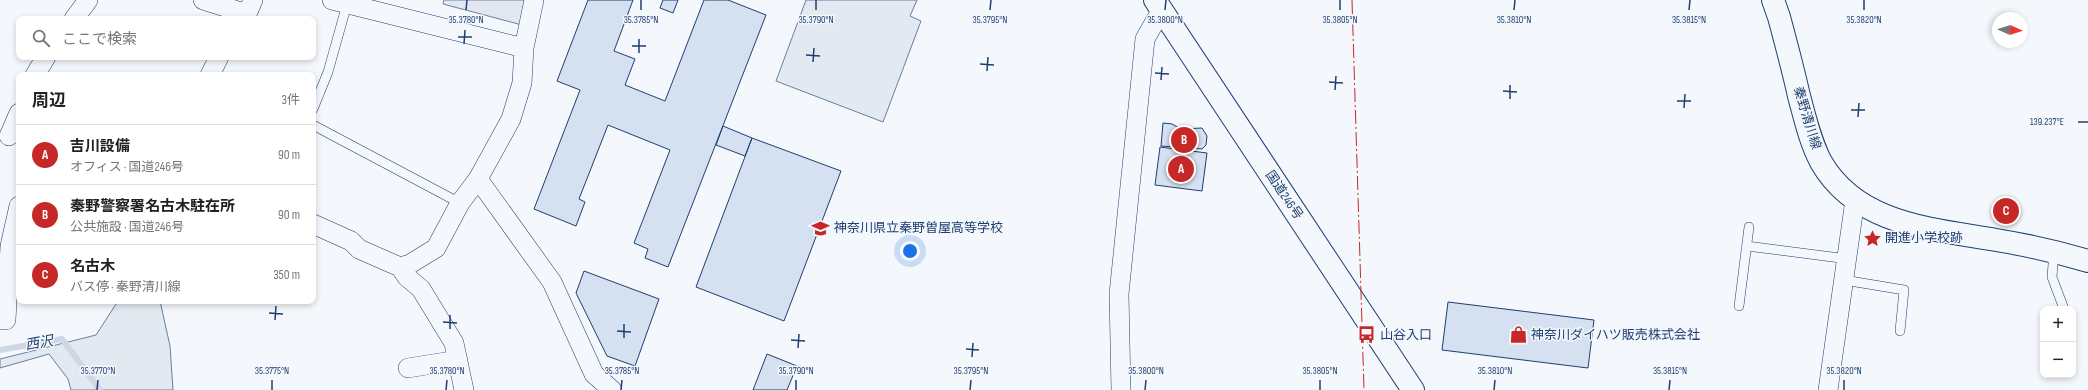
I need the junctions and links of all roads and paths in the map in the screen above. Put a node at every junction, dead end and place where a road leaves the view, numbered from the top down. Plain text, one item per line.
1 (88, 0) edge
2 (203, 0) edge
3 (534, 0) edge
4 (1773, 0) edge
5 (340, 2) edge
6 (1158, 5) edge
7 (243, 10) edge
8 (76, 16) edge
9 (524, 48) junction
10 (44, 60) edge
11 (217, 60) edge
12 (37, 72) edge
13 (211, 72) edge
14 (316, 102) edge
15 (16, 120) edge
16 (316, 127) edge
17 (9, 136) edge
18 (478, 179) junction
19 (1855, 200) junction
20 (460, 203) junction
21 (16, 219) edge
22 (316, 225) edge
23 (1749, 227) dead end
24 (1747, 246) junction
25 (2054, 251) junction
26 (1848, 259) junction
27 (2088, 260) edge
28 (400, 267) junction
29 (1844, 280) junction
30 (1739, 306) dead end
31 (2063, 306) edge
32 (0, 320) edge
33 (1900, 331) dead end
34 (458, 360) junction
35 (408, 368) dead end
36 (464, 390) edge
37 (612, 390) edge
38 (1121, 390) edge
39 (1413, 390) edge
40 (1828, 390) edge

1 - 8 street
2 - 7 street
3 - 9 street
4 - 19 main road, 秦野清川線
5 - 9 street
5 - 14 lane
6 - 38 street
6 - 39 main road, 国道246号
9 - 18 street
10 - 12 street
11 - 13 street
15 - 17 street
16 - 20 lane
18 - 20 street
18 - 37 street
19 - 25 main road, 秦野清川線
19 - 26 street
20 - 28 street
21 - 32 street
22 - 28 street
23 - 24 lane
24 - 26 lane
24 - 30 lane
25 - 27 main road, 秦野清川線
25 - 31 lane
26 - 29 street
28 - 34 street
29 - 33 lane
29 - 40 street
34 - 35 street
34 - 36 street

